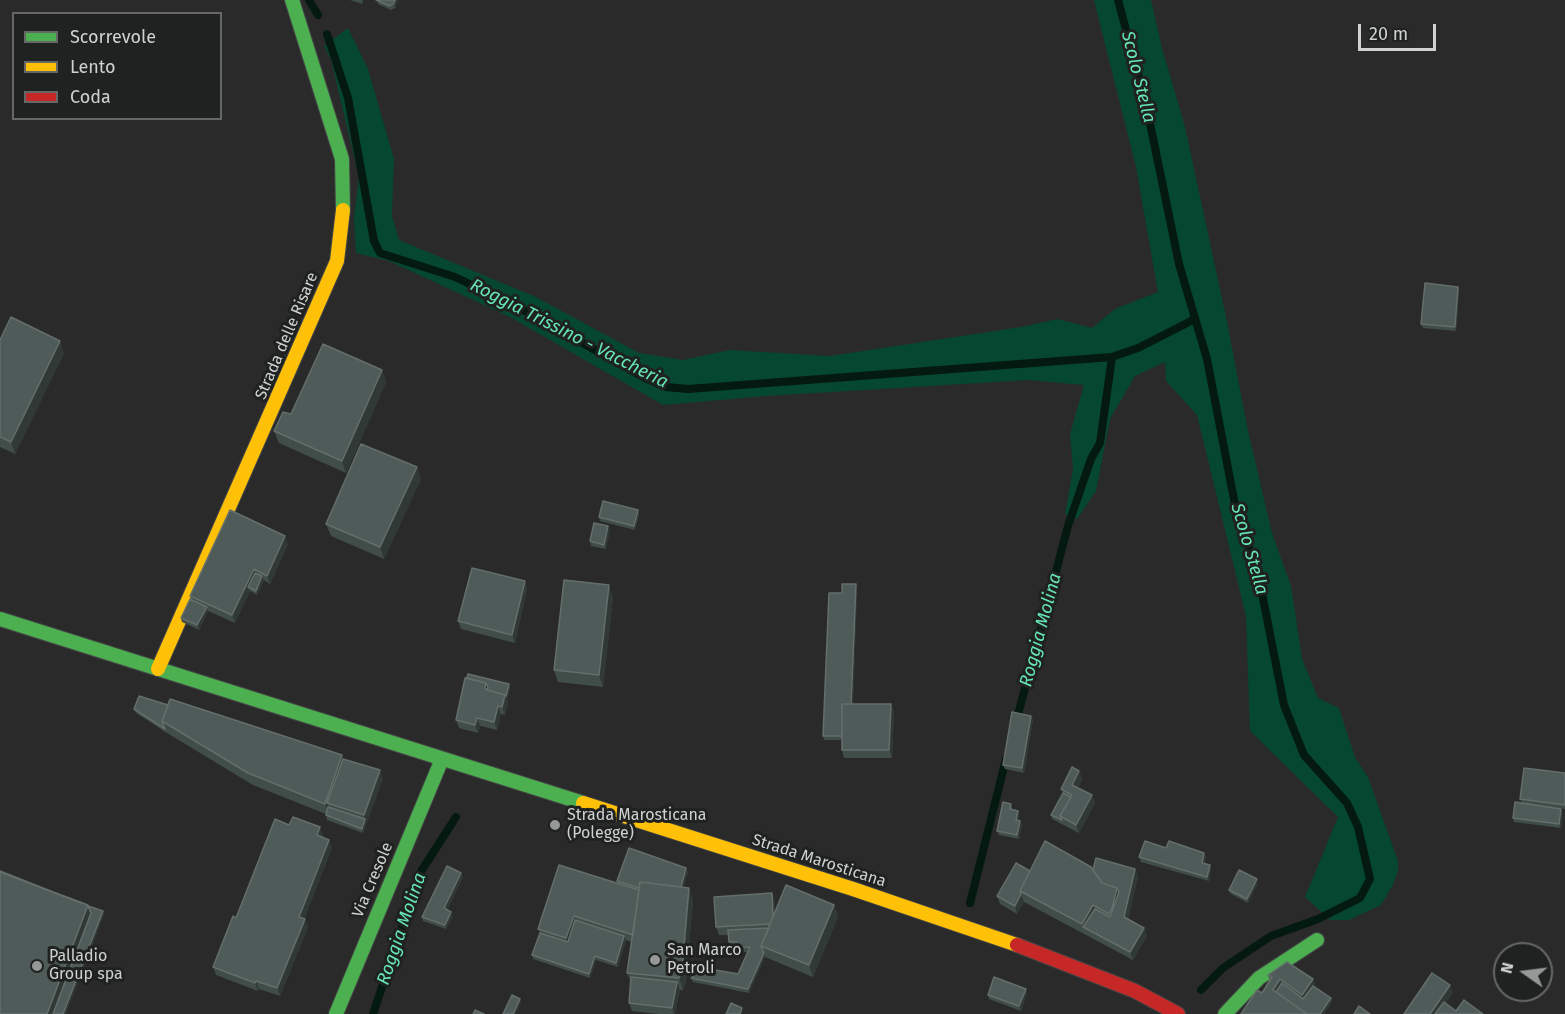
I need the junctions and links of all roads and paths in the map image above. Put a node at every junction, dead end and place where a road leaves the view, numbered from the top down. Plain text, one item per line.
1 (292, 0) edge
2 (0, 619) edge
3 (158, 669) junction
4 (442, 759) junction
5 (1317, 940) dead end
6 (336, 1014) edge
7 (1178, 1014) edge
8 (1226, 1014) edge

1 - 3 main road, Strada delle Risare
2 - 3 main road, Strada Marosticana
3 - 4 main road, Strada Marosticana
4 - 6 main road, Via Cresole
4 - 7 main road, Strada Marosticana
5 - 8 main road

